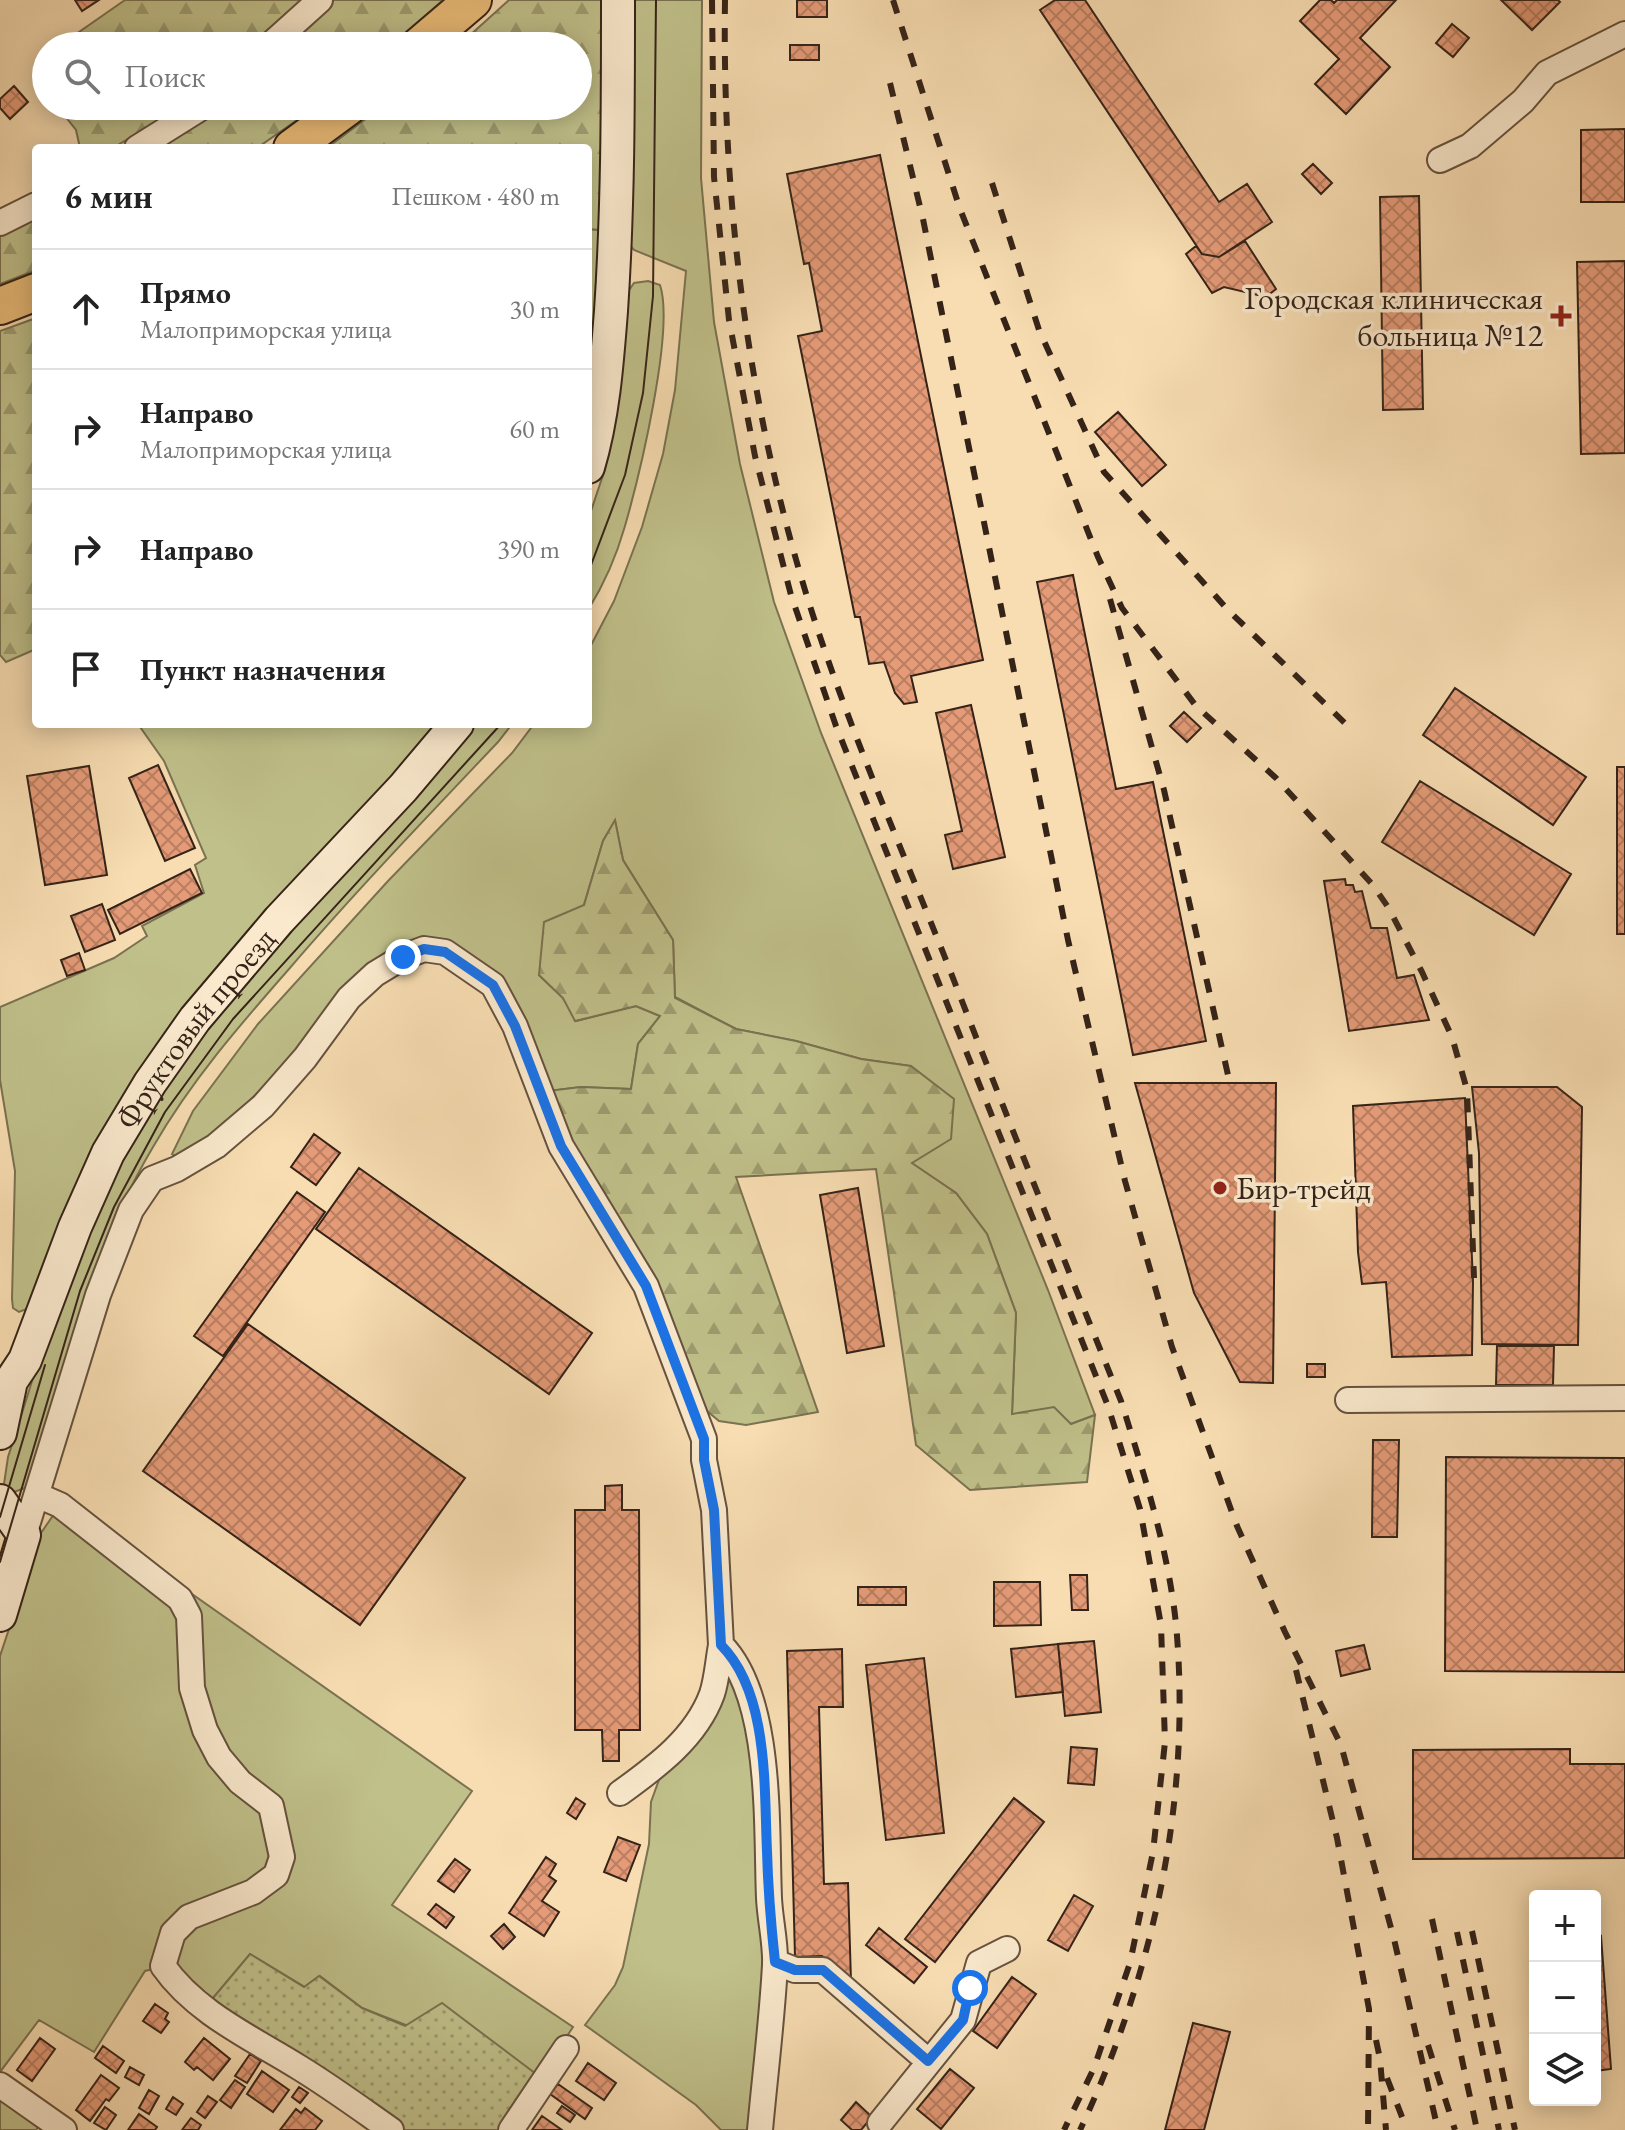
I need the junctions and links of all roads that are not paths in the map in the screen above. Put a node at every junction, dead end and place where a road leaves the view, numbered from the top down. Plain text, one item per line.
1 (320, 0) edge
2 (473, 0) edge
3 (618, 0) edge
4 (285, 32) edge
5 (435, 32) edge
6 (1625, 34) edge
7 (182, 120) edge
8 (330, 120) edge
9 (143, 144) edge
10 (297, 144) edge
11 (1440, 160) dead end
12 (32, 207) edge
13 (0, 223) edge
14 (32, 294) edge
15 (0, 306) edge
16 (592, 454) edge
17 (454, 728) edge
18 (6, 1369) edge
19 (1625, 1398) edge
20 (1348, 1400) dead end
21 (0, 1433) edge
22 (37, 1495) junction
23 (0, 1501) edge
24 (24, 1535) junction
25 (0, 1615) edge
26 (721, 1645) junction
27 (620, 1793) dead end
28 (1007, 1949) dead end
29 (775, 1962) junction
30 (566, 2048) dead end
31 (928, 2061) junction
32 (0, 2085) edge
33 (880, 2123) dead end
34 (64, 2130) edge
35 (391, 2130) edge
36 (511, 2130) edge
37 (760, 2130) edge

1 - 4 street
2 - 5 main road
3 - 16 street
6 - 11 street
7 - 9 street
8 - 10 main road
12 - 13 street
14 - 15 main road
17 - 18 street, Фруктовый проезд
18 - 21 street, Фруктовый проезд
19 - 20 street
22 - 24 street
22 - 26 street
22 - 35 street
23 - 24 street
24 - 25 street
26 - 27 street
26 - 29 street
28 - 31 street
29 - 31 street
29 - 37 street
30 - 36 street
31 - 33 street
32 - 34 street

